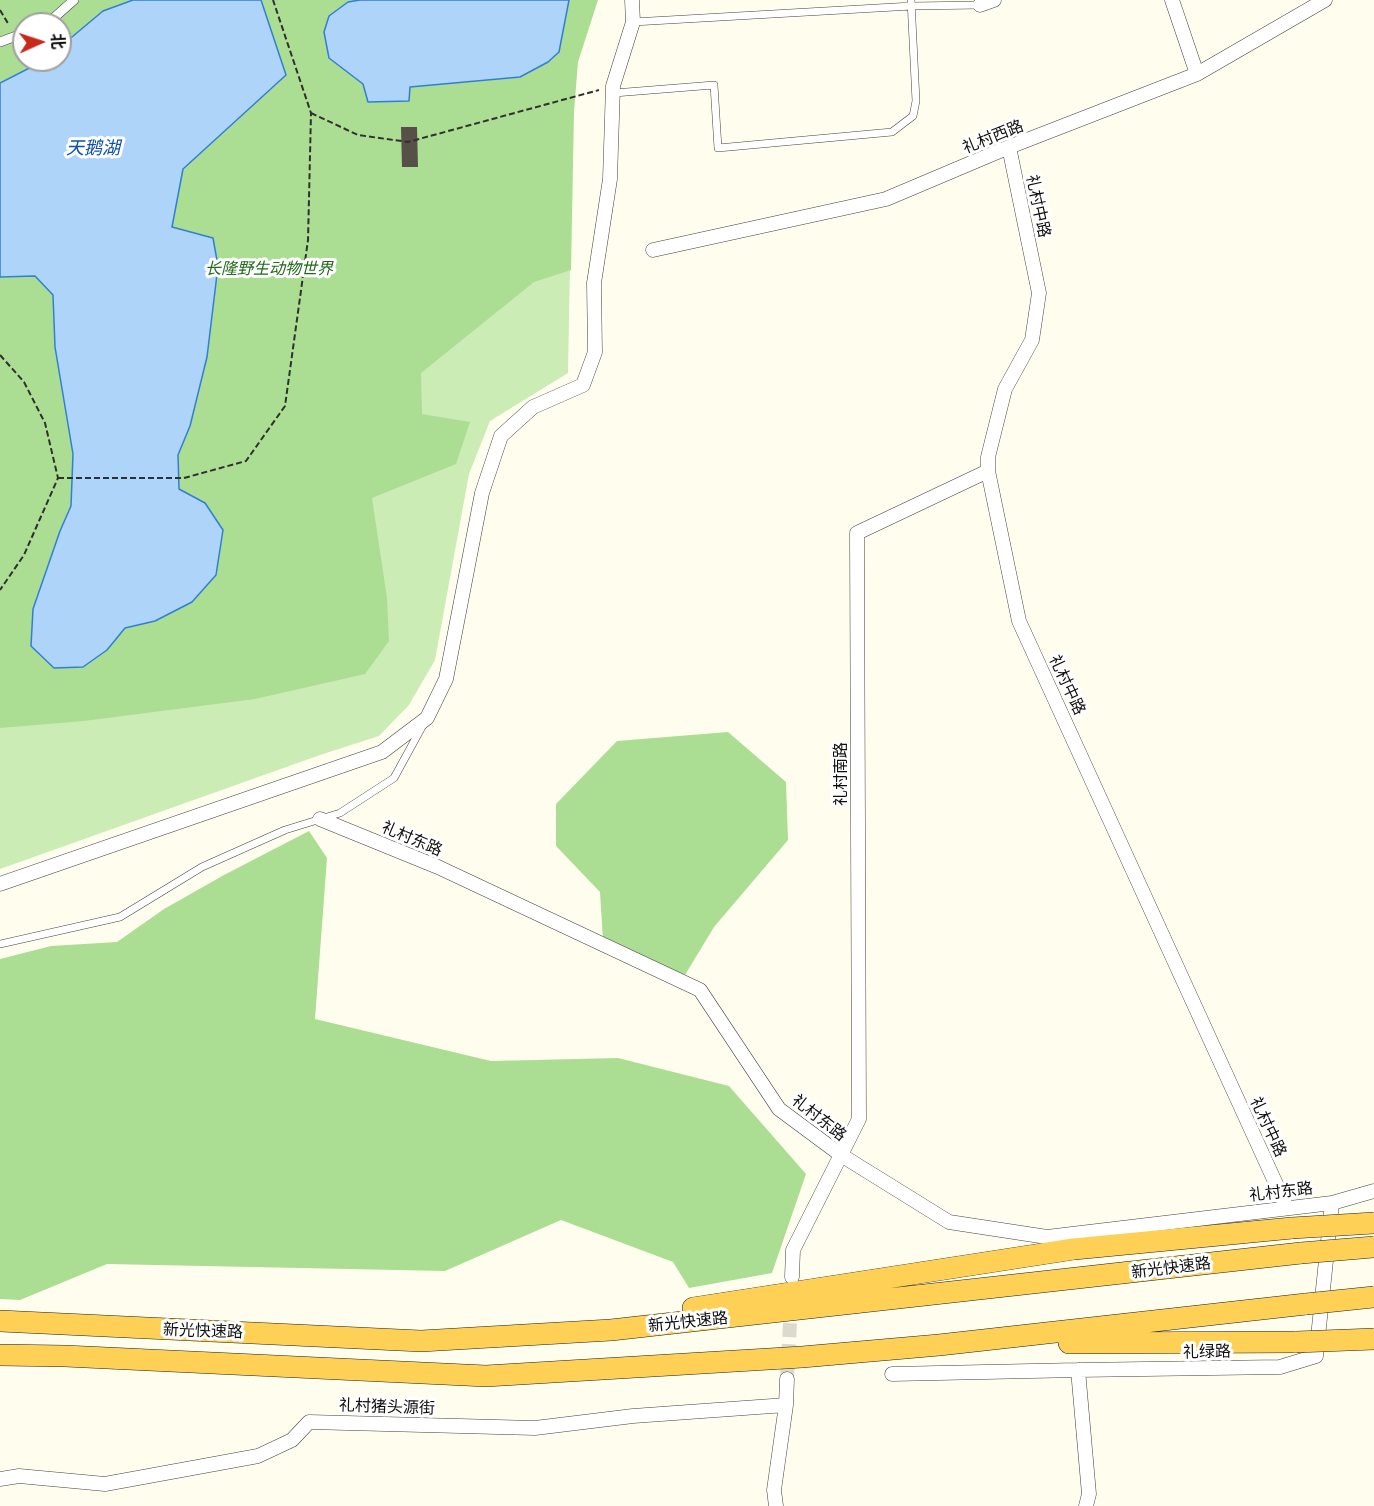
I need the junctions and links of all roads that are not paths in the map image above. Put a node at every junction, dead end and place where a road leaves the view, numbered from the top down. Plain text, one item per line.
1 (74, 0) edge
2 (632, 0) edge
3 (994, 0) edge
4 (1172, 0) edge
5 (1325, 0) edge
6 (912, 3) edge
7 (980, 5) joint
8 (60, 12) edge
9 (633, 22) junction
10 (1197, 74) junction
11 (614, 90) junction
12 (1009, 147) junction
13 (653, 250) dead end
14 (988, 471) junction
15 (427, 718) junction
16 (320, 819) junction
17 (0, 884) edge
18 (0, 944) edge
19 (841, 1155) junction
20 (1374, 1191) edge
21 (1332, 1203) junction
22 (1290, 1218) junction
23 (1374, 1223) edge
24 (1374, 1247) edge
25 (792, 1277) dead end
26 (1374, 1297) edge
27 (0, 1322) edge
28 (527, 1335) junction
29 (1374, 1339) edge
30 (939, 1345) junction
31 (0, 1355) edge
32 (1078, 1370) junction
33 (892, 1374) dead end
34 (787, 1379) tunnel mouth
35 (786, 1405) junction
36 (0, 1479) edge
37 (776, 1506) edge
38 (1086, 1506) edge

1 - 8 street
2 - 9 street
3 - 7 street
4 - 10 street
5 - 10 street, 礼村西路
6 - 7 lane
6 - 9 lane
6 - 11 lane
9 - 11 street
10 - 12 street, 礼村西路
11 - 15 street
12 - 13 street, 礼村西路
12 - 14 street, 礼村中路
14 - 19 street, 礼村南路
14 - 22 street, 礼村中路
15 - 16 lane
15 - 17 street
16 - 18 lane
16 - 19 street, 礼村东路
19 - 22 street, 礼村东路
19 - 25 street
20 - 21 street, 礼村东路
21 - 22 street, 礼村东路
21 - 32 street, 礼绿路
22 - 23 highway, bridge
22 - 28 highway
24 - 28 highway, 新光快速路, bridge
26 - 30 highway, 新光快速路, bridge
27 - 28 highway, 新光快速路
29 - 30 highway, bridge
30 - 31 highway, 新光快速路
32 - 33 street
32 - 38 street
34 - 35 street
35 - 36 street, 礼村猪头源街
35 - 37 street

